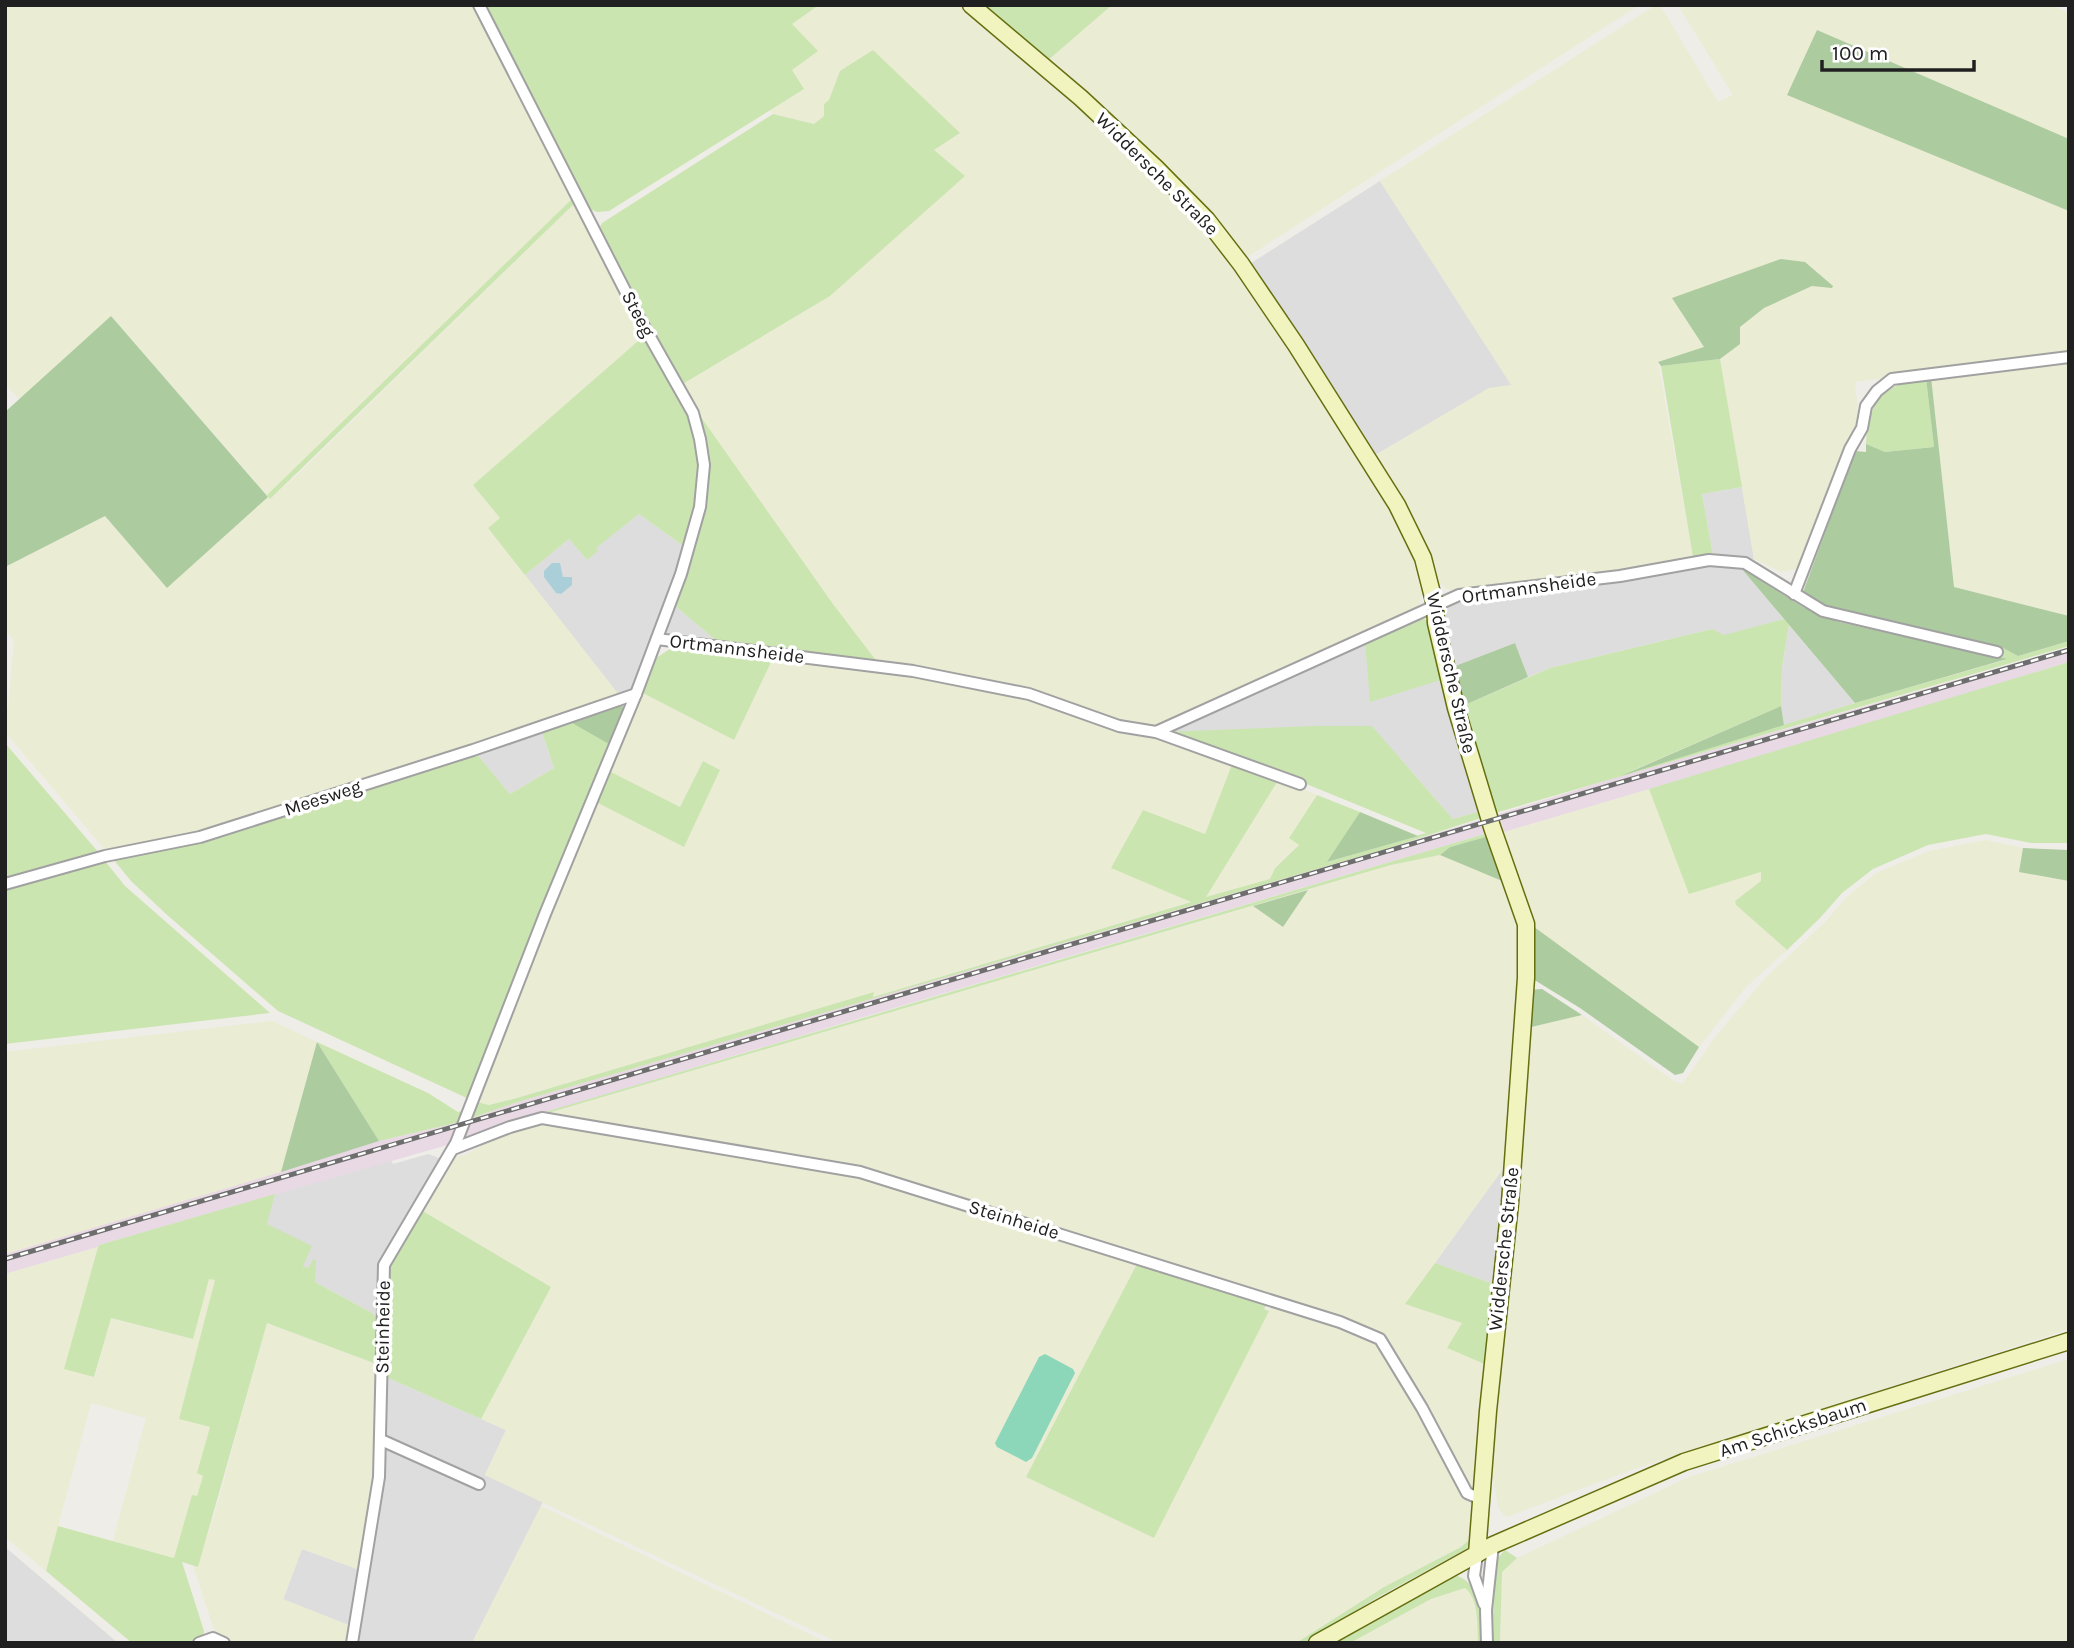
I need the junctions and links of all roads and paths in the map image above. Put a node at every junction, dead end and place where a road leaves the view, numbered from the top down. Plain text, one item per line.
1 (479, 5) edge
2 (971, 5) edge
3 (2069, 358) edge
4 (1794, 594) junction
5 (1435, 605) junction
6 (657, 639) junction
7 (1997, 652) dead end
8 (636, 694) junction
9 (1156, 732) junction
10 (1300, 784) dead end
11 (5, 884) edge
12 (465, 1119) joint
13 (453, 1149) junction
14 (2069, 1341) edge
15 (381, 1440) junction
16 (479, 1484) dead end
17 (1483, 1500) junction
18 (1493, 1545) junction
19 (1477, 1554) junction
20 (1486, 1610) junction
21 (199, 1643) edge
22 (224, 1643) edge
23 (352, 1643) edge
24 (1317, 1643) edge
25 (1487, 1643) edge

1 - 6 street, Steeg
2 - 5 street, Widdersche Straße
3 - 4 street
4 - 5 street, Ortmannsheide
4 - 7 street, Ortmannsheide
5 - 9 street, Ortmannsheide
5 - 17 street, Widdersche Straße
6 - 8 street, Ortmannsheide
6 - 9 street, Ortmannsheide
8 - 11 street, Meesweg
8 - 12 street, Ortmannsheide
9 - 10 street, Ortmannsheide
12 - 13 street, Steinheide
13 - 15 street, Steinheide
13 - 17 street, Steinheide
14 - 18 street, Am Schicksbaum
15 - 16 street
15 - 23 street, Steinheide
17 - 18 street
17 - 19 street, Widdersche Straße
18 - 19 street, Am Schicksbaum
18 - 20 street
19 - 20 street
19 - 24 street, Am Schicksbaum
20 - 25 street
21 - 22 street

